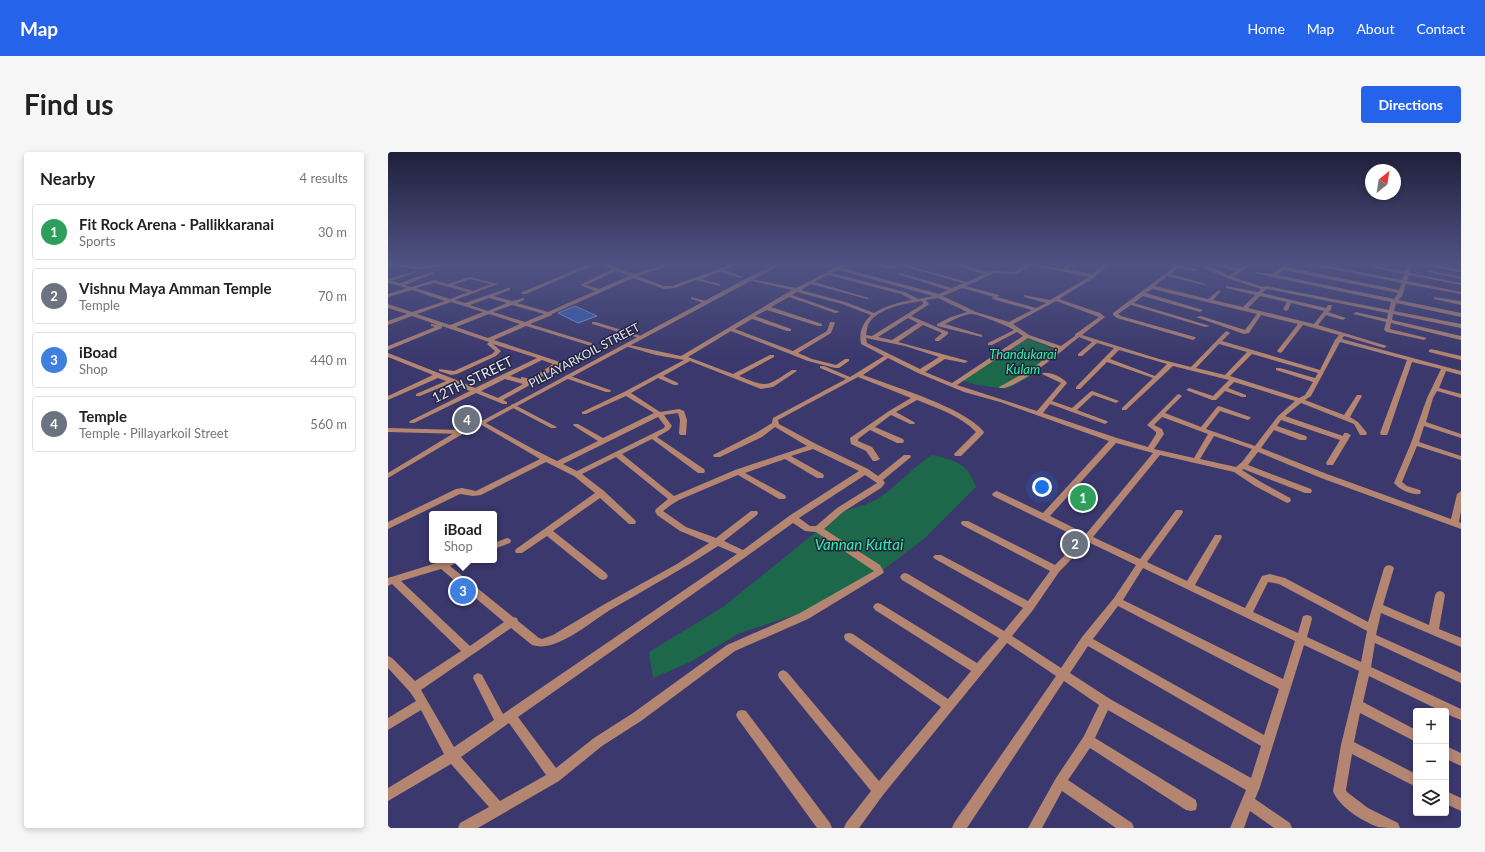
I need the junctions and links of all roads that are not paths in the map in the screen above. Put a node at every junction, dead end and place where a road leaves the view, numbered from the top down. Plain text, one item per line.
1 (1142, 294) edge
2 (1260, 294) edge
3 (433, 295) edge
4 (465, 295) edge
5 (493, 295) edge
6 (526, 295) edge
7 (592, 295) edge
8 (721, 295) edge
9 (789, 295) joint
10 (813, 295) edge
11 (855, 295) edge
12 (907, 295) edge
13 (934, 295) edge
14 (942, 295) edge
15 (990, 295) edge
16 (1063, 295) edge
17 (1144, 295) edge
18 (1185, 295) edge
19 (1215, 295) edge
20 (1262, 295) edge
21 (1303, 295) edge
22 (1338, 295) dead end
23 (1360, 295) edge
24 (1400, 295) edge
25 (489, 296) junction
26 (939, 296) junction
27 (1026, 296) dead end
28 (693, 298) dead end
29 (867, 298) dead end
30 (450, 300) junction
31 (920, 300) junction
32 (1210, 300) junction
33 (1053, 301) junction
34 (1290, 301) junction
35 (1334, 301) junction
36 (707, 302) junction
37 (1394, 302) junction
38 (512, 303) junction
39 (1130, 303) junction
40 (1461, 303) edge
41 (465, 305) junction
42 (388, 306) edge
43 (396, 308) junction
44 (767, 308) junction
45 (1244, 309) junction
46 (1286, 309) dead end
47 (388, 310) edge
48 (1036, 310) junction
49 (1200, 310) dead end
50 (1436, 310) junction
51 (488, 312) junction
52 (837, 312) dead end
53 (972, 312) junction
54 (1326, 312) junction
55 (1391, 312) junction
56 (1260, 313) junction
57 (413, 314) junction
58 (550, 314) junction
59 (1116, 314) junction
60 (1356, 314) dead end
61 (1461, 314) edge
62 (874, 315) junction
63 (907, 316) junction
64 (752, 317) junction
65 (1102, 317) junction
66 (1199, 317) dead end
67 (1343, 318) dead end
68 (428, 321) junction
69 (1389, 321) junction
70 (922, 322) junction
71 (594, 323) dead end
72 (832, 323) dead end
73 (1301, 323) junction
74 (388, 324) edge
75 (525, 324) junction
76 (1009, 324) junction
77 (820, 325) dead end
78 (941, 325) junction
79 (1207, 326) dead end
80 (1315, 326) junction
81 (1461, 326) edge
82 (451, 327) junction
83 (935, 328) junction
84 (731, 329) junction
85 (789, 330) dead end
86 (1017, 330) junction
87 (1227, 333) dead end
88 (1343, 334) junction
89 (1077, 335) junction
90 (863, 336) junction
91 (980, 336) dead end
92 (1027, 336) junction
93 (641, 337) junction
94 (873, 338) junction
95 (1193, 338) dead end
96 (1424, 338) dead end
97 (1461, 338) edge
98 (491, 340) junction
99 (937, 340) dead end
100 (1338, 340) junction
101 (1096, 341) junction
102 (894, 342) junction
103 (1218, 342) junction
104 (590, 344) dead end
105 (990, 344) dead end
106 (627, 345) junction
107 (1384, 346) dead end
108 (388, 348) edge
109 (1060, 348) junction
110 (1118, 348) junction
111 (1251, 351) junction
112 (1280, 351) dead end
113 (1431, 351) dead end
114 (793, 353) junction
115 (388, 355) edge
116 (1080, 355) dead end
117 (772, 356) dead end
118 (888, 356) junction
119 (944, 357) junction
120 (542, 358) junction
121 (686, 358) junction
122 (1461, 358) edge
123 (847, 360) dead end
124 (1106, 360) junction
125 (1410, 360) junction
126 (965, 361) dead end
127 (1172, 363) junction
128 (818, 366) dead end
129 (1194, 368) junction
130 (1278, 369) dead end
131 (1444, 369) junction
132 (428, 370) junction
133 (794, 371) dead end
134 (920, 372) junction
135 (1322, 372) junction
136 (1461, 373) edge
137 (1045, 374) dead end
138 (439, 375) junction
139 (858, 375) junction
140 (509, 376) junction
141 (658, 376) junction
142 (734, 376) junction
143 (1152, 376) dead end
144 (567, 377) junction
145 (1226, 377) junction
146 (851, 379) junction
147 (1233, 379) junction
148 (452, 380) junction
149 (1318, 380) junction
150 (676, 384) dead end
151 (953, 385) junction
152 (1002, 387) dead end
153 (1078, 388) dead end
154 (1224, 389) junction
155 (1435, 389) junction
156 (1189, 390) dead end
157 (475, 391) junction
158 (608, 391) dead end
159 (626, 393) junction
160 (418, 395) dead end
161 (389, 396) edge
162 (1179, 396) dead end
163 (1244, 396) dead end
164 (1360, 396) dead end
165 (1461, 396) edge
166 (915, 398) junction
167 (502, 400) junction
168 (1300, 400) junction
169 (1116, 401) dead end
170 (1049, 402) junction
171 (513, 406) junction
172 (1124, 409) dead end
173 (1072, 411) junction
174 (891, 412) junction
175 (597, 414) dead end
176 (658, 414) junction
177 (1038, 414) junction
178 (1160, 414) junction
179 (1280, 417) junction
180 (1346, 418) junction
181 (1243, 419) dead end
182 (412, 422) dead end
183 (482, 422) junction
184 (775, 422) junction
185 (1105, 422) dead end
186 (912, 423) dead end
187 (1422, 424) junction
188 (576, 425) dead end
189 (553, 427) dead end
190 (870, 427) junction
191 (1272, 427) junction
192 (388, 430) edge
193 (1202, 430) junction
194 (462, 432) junction
195 (683, 432) dead end
196 (1212, 433) junction
197 (1384, 433) dead end
198 (1363, 434) dead end
199 (1461, 436) edge
200 (653, 437) junction
201 (1303, 438) dead end
202 (1114, 440) junction
203 (603, 441) junction
204 (900, 441) dead end
205 (1415, 443) junction
206 (813, 446) junction
207 (1255, 448) junction
208 (1154, 451) junction
209 (617, 454) junction
210 (958, 454) dead end
211 (717, 455) dead end
212 (786, 456) junction
213 (907, 457) dead end
214 (1461, 458) edge
215 (546, 459) junction
216 (876, 459) dead end
217 (1196, 460) junction
218 (1330, 463) dead end
219 (557, 464) junction
220 (1240, 468) junction
221 (701, 471) dead end
222 (864, 471) junction
223 (738, 472) junction
224 (577, 474) junction
225 (388, 476) edge
226 (820, 476) dead end
227 (879, 479) junction
228 (1308, 491) dead end
229 (1417, 492) dead end
230 (601, 494) junction
231 (996, 494) dead end
232 (1461, 494) edge
233 (782, 497) dead end
234 (674, 500) junction
235 (1287, 500) dead end
236 (1179, 512) dead end
237 (754, 513) dead end
238 (1045, 516) junction
239 (792, 518) junction
240 (632, 522) dead end
241 (965, 522) dead end
242 (1458, 524) edge
243 (388, 526) edge
244 (818, 529) junction
245 (547, 531) junction
246 (1218, 537) dead end
247 (1087, 538) junction
248 (507, 541) dead end
249 (717, 542) junction
250 (497, 545) edge
251 (519, 551) dead end
252 (744, 554) junction
253 (938, 557) dead end
254 (448, 563) edge
255 (1141, 564) junction
256 (443, 565) junction
257 (1389, 568) dead end
258 (1056, 570) junction
259 (603, 576) dead end
260 (905, 578) dead end
261 (391, 581) edge
262 (1189, 586) junction
263 (1440, 595) dead end
264 (1117, 601) junction
265 (878, 607) dead end
266 (1030, 607) junction
267 (1377, 607) junction
268 (1247, 614) junction
269 (1307, 619) dead end
270 (513, 621) junction
271 (1433, 631) junction
272 (1371, 633) junction
273 (849, 637) dead end
274 (1006, 637) junction
275 (1300, 639) junction
276 (1086, 640) junction
277 (1461, 643) edge
278 (469, 652) junction
279 (388, 661) edge
280 (1365, 669) junction
281 (979, 670) junction
282 (782, 675) dead end
283 (1063, 675) junction
284 (478, 678) dead end
285 (1461, 678) edge
286 (1285, 686) junction
287 (414, 688) junction
288 (1106, 703) junction
289 (423, 704) junction
290 (1357, 705) junction
291 (949, 706) junction
292 (1461, 714) edge
293 (742, 715) dead end
294 (511, 716) junction
295 (500, 721) junction
296 (388, 724) edge
297 (1413, 734) edge
298 (1088, 740) junction
299 (1267, 743) junction
300 (1347, 745) junction
301 (1449, 754) edge
302 (452, 756) junction
303 (1461, 760) edge
304 (555, 777) junction
305 (1414, 780) edge
306 (1060, 782) junction
307 (1254, 787) junction
308 (879, 791) junction
309 (388, 795) edge
310 (1449, 799) edge
311 (1248, 802) junction
312 (1191, 805) dead end
313 (1461, 805) edge
314 (499, 809) junction
315 (466, 828) edge
316 (825, 828) edge
317 (851, 828) edge
318 (959, 828) edge
319 (1034, 828) edge
320 (1127, 828) edge
321 (1237, 828) edge
322 (1285, 828) edge
323 (1393, 828) edge

1 - 39 street
2 - 45 street
3 - 30 street
4 - 30 street
5 - 25 street
6 - 38 street
7 - 58 street
8 - 36 street, PILLAYARKOIL STREET
9 - 44 street
9 - 52 street
10 - 62 street
11 - 29 street
12 - 31 street
13 - 26 street
14 - 26 street
15 - 48 street
16 - 33 street
17 - 49 street
18 - 32 street
19 - 32 street
20 - 34 street
21 - 35 street
22 - 35 street
23 - 37 street
24 - 37 street
25 - 38 street
25 - 41 street
26 - 31 street
26 - 53 street
27 - 33 street
28 - 36 street
30 - 41 street
30 - 57 street
31 - 62 street
31 - 63 street
32 - 45 street
33 - 48 street
33 - 65 street
34 - 46 street
34 - 54 street
35 - 54 street
35 - 55 street
36 - 93 street, PILLAYARKOIL STREET
37 - 50 street
37 - 55 street
38 - 51 street
38 - 58 street
39 - 59 street
39 - 79 street
40 - 50 street
41 - 51 street
42 - 43 street
43 - 47 street
43 - 57 street
44 - 64 street
44 - 77 street
45 - 56 street
48 - 76 street
50 - 61 street
51 - 75 street
51 - 82 street
53 - 76 street
53 - 78 street
54 - 67 street
54 - 80 street
55 - 69 street
55 - 81 street
56 - 66 street
56 - 73 street
57 - 68 street
57 - 74 street
58 - 75 street
59 - 65 street
59 - 95 street
60 - 69 street
62 - 90 street
63 - 70 street
63 - 94 street
64 - 84 street
64 - 85 street
65 - 89 street
68 - 74 street
68 - 82 street
68 - 108 street
69 - 96 street
69 - 97 street
70 - 83 street
70 - 102 street
71 - 93 street
72 - 114 street
73 - 80 street
73 - 112 street
75 - 98 street
75 - 104 street
76 - 86 street
78 - 83 street
78 - 91 street
80 - 88 street
82 - 98 street
83 - 99 street
84 - 114 street
84 - 121 street
86 - 92 street
86 - 105 street
87 - 103 street
88 - 100 street
88 - 107 street
89 - 101 street
89 - 109 street
90 - 94 street
90 - 118 street
92 - 109 street
92 - 151 street
93 - 106 street, PILLAYARKOIL STREET
94 - 102 street
98 - 120 street
98 - 132 street
100 - 125 street
100 - 135 street
101 - 110 street
101 - 116 street
102 - 119 street
103 - 111 street
103 - 129 street
106 - 121 street
106 - 144 street, PILLAYARKOIL STREET
109 - 152 street
110 - 124 street
110 - 127 street
111 - 135 street
111 - 145 street
113 - 122 street
114 - 123 street
115 - 132 street
117 - 142 street
118 - 134 street
118 - 139 street
119 - 126 street
119 - 134 street
120 - 140 street, 12TH STREET
120 - 140 street
121 - 141 street
121 - 142 street
124 - 143 street
124 - 153 street
125 - 131 street
125 - 197 street
127 - 129 street
127 - 172 street
128 - 146 street
129 - 145 street
130 - 149 street
131 - 136 street
131 - 155 street
132 - 138 street
133 - 142 street
134 - 151 street
135 - 149 street
137 - 170 street
138 - 148 street
138 - 161 street
139 - 146 street
139 - 166 street
140 - 157 street, 12TH STREET
140 - 167 street
140 - 167 street
141 - 150 street
141 - 159 street
144 - 158 street
144 - 171 street, PILLAYARKOIL STREET
145 - 147 street
146 - 184 street
147 - 154 street
147 - 168 street
148 - 157 street
148 - 160 street
149 - 168 street
151 - 177 street
154 - 156 street
154 - 163 street
155 - 165 street
155 - 187 street
157 - 167 street
157 - 182 street, 12TH STREET
159 - 175 street
159 - 176 street
162 - 178 street
164 - 180 street
166 - 174 street
166 - 210 street
168 - 179 street
168 - 180 street
169 - 173 street
170 - 173 street
170 - 177 street
171 - 183 street, PILLAYARKOIL STREET
171 - 189 street
173 - 185 street
174 - 186 street
174 - 190 street
176 - 195 street
176 - 200 street
176 - 203 street
177 - 202 street
178 - 193 street
178 - 208 street
179 - 191 street
179 - 218 street
180 - 198 street
181 - 193 street
183 - 194 street, PILLAYARKOIL STREET
183 - 215 street
184 - 206 street
184 - 211 street
187 - 199 street
187 - 205 street
188 - 203 street
190 - 204 street
190 - 216 street
191 - 201 street
191 - 207 street
192 - 194 street, PILLAYARKOIL STREET
193 - 196 street
194 - 225 street
196 - 207 street
196 - 217 street
200 - 209 street
200 - 221 street
202 - 208 street
202 - 238 street
203 - 219 street
205 - 214 street
205 - 229 street
206 - 212 street
206 - 222 street
207 - 220 street
207 - 242 street
208 - 217 street
208 - 247 street
209 - 224 street
209 - 234 street
212 - 223 street
212 - 226 street
213 - 227 street
215 - 219 street
215 - 243 street
217 - 220 street
219 - 224 street
220 - 228 street
220 - 235 street
222 - 227 street
222 - 239 street
223 - 233 street
223 - 234 street
224 - 230 street
227 - 244 street
230 - 240 street
230 - 245 street
231 - 238 street
232 - 242 street
234 - 249 street
236 - 255 street
237 - 249 street
238 - 247 street
239 - 244 street
239 - 252 street
241 - 258 street
244 - 304 street
245 - 251 street
245 - 259 street
246 - 262 street
247 - 255 street
247 - 258 street
248 - 250 street
249 - 252 street
249 - 270 street
252 - 294 street
253 - 266 street
254 - 256 street
255 - 262 street
255 - 264 street
256 - 261 street
256 - 270 street
257 - 267 street
258 - 266 street
260 - 274 street
261 - 278 street
262 - 268 street
263 - 271 street
264 - 276 street
264 - 286 street
265 - 281 street
266 - 274 street
267 - 271 street
267 - 272 street
268 - 272 street
268 - 275 street
269 - 275 street
270 - 278 street
271 - 277 street
272 - 280 street
272 - 285 street
273 - 291 street
274 - 281 street
274 - 283 street
275 - 280 street
275 - 286 street
276 - 283 street
276 - 299 street
278 - 287 street
279 - 287 street
280 - 290 street
280 - 292 street
281 - 291 street
282 - 308 street
283 - 288 street
283 - 318 street
284 - 295 street
286 - 299 street
287 - 289 street
288 - 298 street
288 - 307 street
289 - 296 street
289 - 302 street
290 - 297 street
290 - 300 street
291 - 308 street
293 - 316 street
294 - 295 street
294 - 304 street
295 - 302 street
298 - 306 street
298 - 312 street
299 - 307 street
300 - 305 street
300 - 323 street
301 - 303 street
302 - 309 street
302 - 314 street
304 - 314 street
306 - 319 street
306 - 320 street
307 - 311 street
308 - 317 street
310 - 313 street
311 - 321 street
311 - 322 street
314 - 315 street

